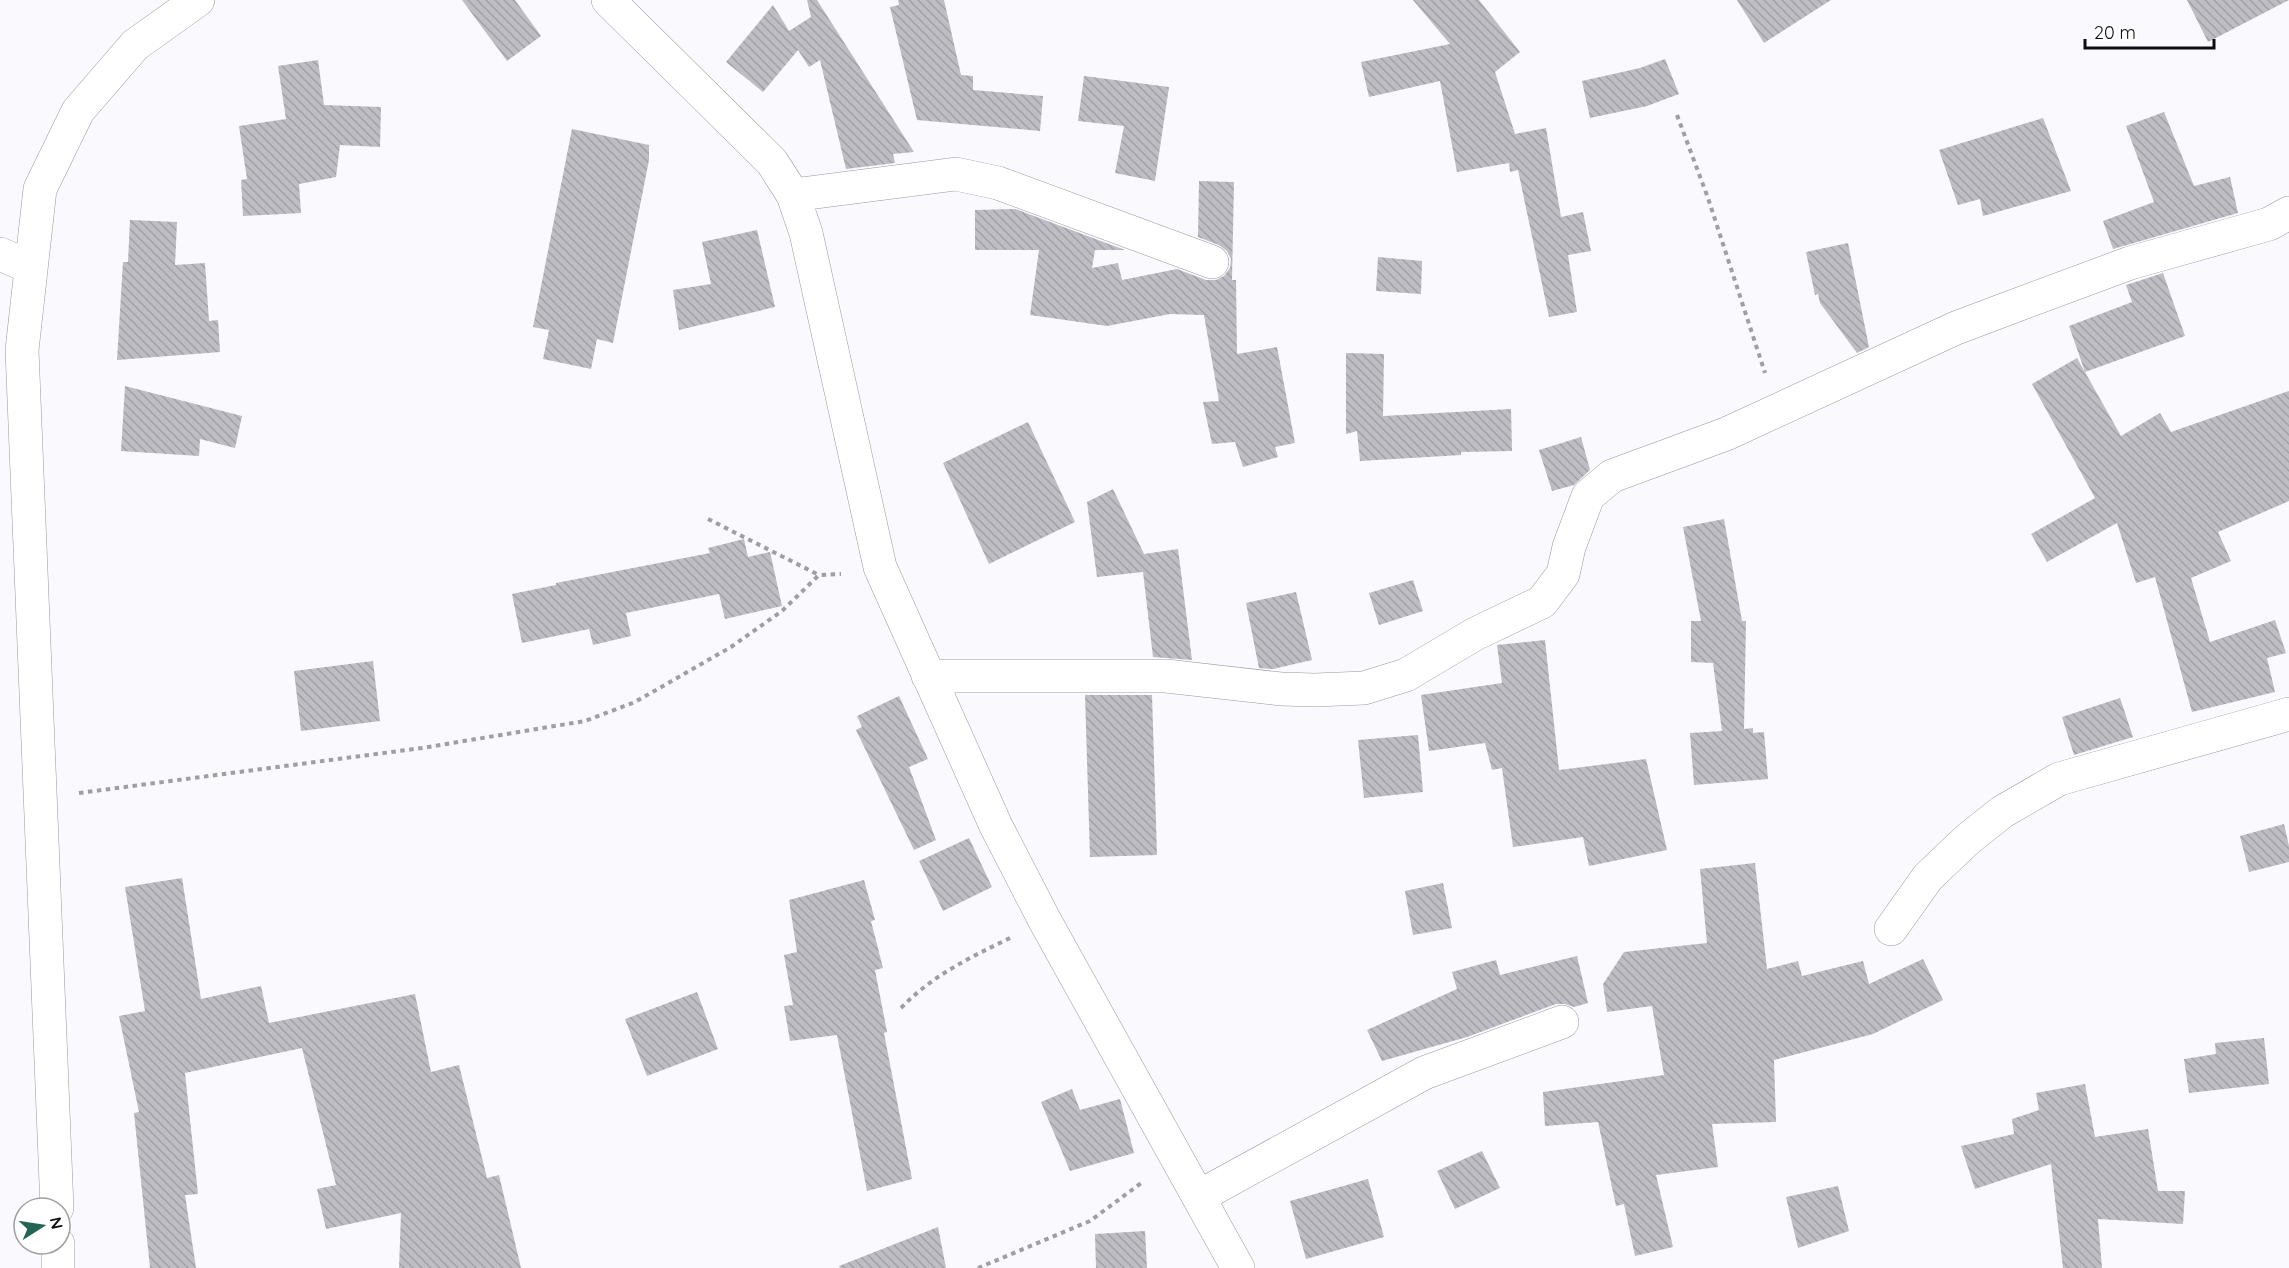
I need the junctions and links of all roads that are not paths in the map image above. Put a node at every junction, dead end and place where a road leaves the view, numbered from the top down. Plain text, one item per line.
1 (198, 0) edge
2 (608, 0) edge
3 (793, 195) junction
4 (2289, 213) edge
5 (0, 254) edge
6 (1212, 262) dead end
7 (30, 267) junction
8 (928, 676) junction
9 (2289, 714) edge
10 (1891, 929) dead end
11 (1562, 1022) dead end
12 (56, 1196) edge
13 (1200, 1196) junction
14 (1238, 1268) edge

1 - 7 street
2 - 3 street
3 - 6 street
3 - 8 street
4 - 8 street
5 - 7 street
7 - 12 street
8 - 13 street
9 - 10 street
11 - 13 street
13 - 14 street

